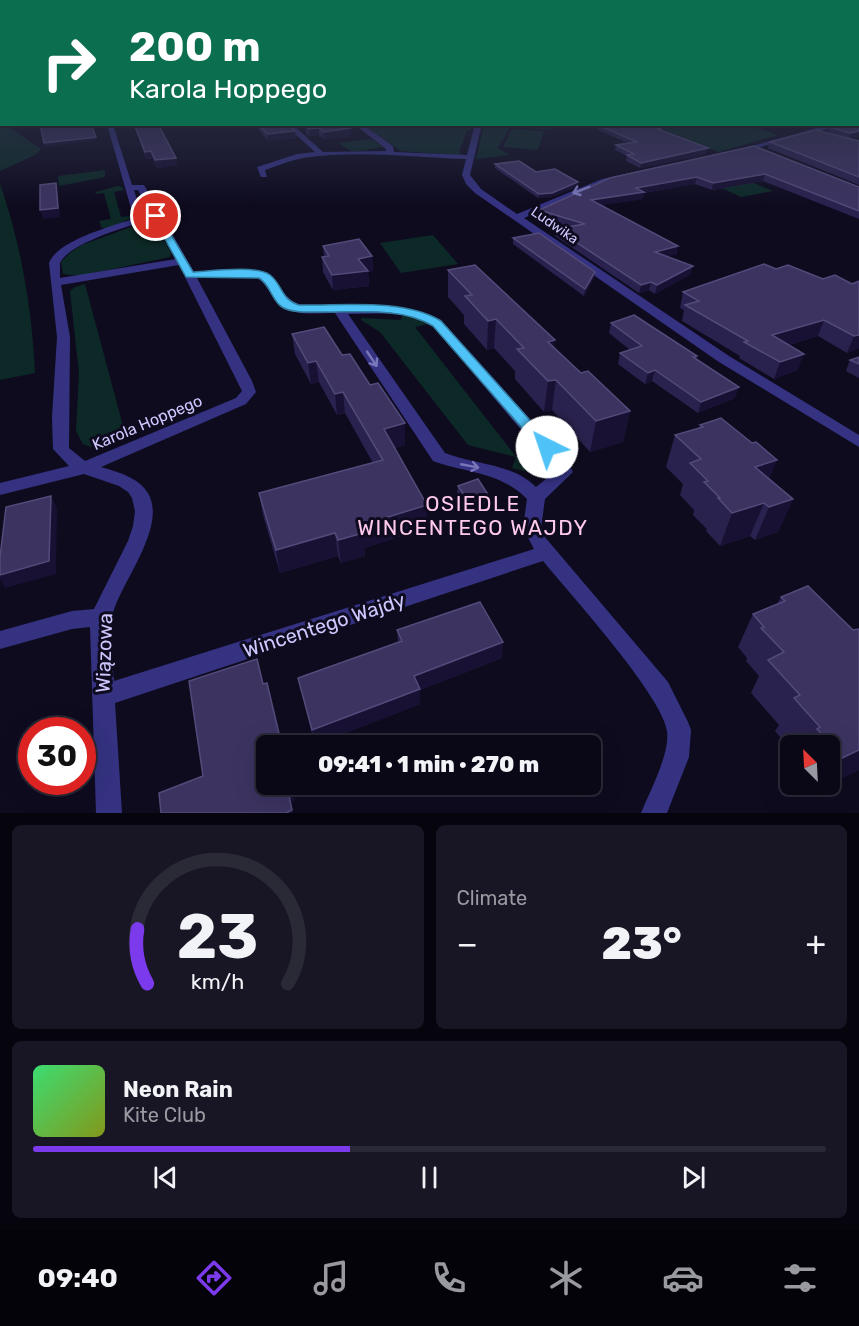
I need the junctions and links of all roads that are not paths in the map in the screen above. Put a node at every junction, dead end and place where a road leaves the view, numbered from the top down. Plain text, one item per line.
1 (113, 129) edge
2 (291, 129) edge
3 (364, 129) edge
4 (478, 129) edge
5 (821, 129) edge
6 (754, 148) junction
7 (732, 153) edge
8 (767, 153) edge
9 (321, 154) junction
10 (390, 154) junction
11 (470, 158) junction
12 (678, 164) edge
13 (264, 175) dead end
14 (129, 188) junction
15 (156, 216) junction
16 (518, 217) junction
17 (135, 220) junction
18 (182, 261) junction
19 (190, 275) junction
20 (57, 282) junction
21 (340, 311) junction
22 (859, 442) edge
23 (82, 469) junction
24 (0, 489) edge
25 (536, 497) junction
26 (546, 553) junction
27 (102, 617) junction
28 (0, 640) edge
29 (102, 696) junction
30 (110, 813) edge
31 (654, 813) edge

1 - 14 street
2 - 9 street
3 - 10 street
4 - 11 street
5 - 6 street
6 - 7 street
6 - 8 street
9 - 10 street
9 - 13 street
10 - 11 street
11 - 16 street
12 -> 16 street, Ludwika
14 - 15 street
14 - 17 street
15 - 17 street, Karola Hoppego
15 - 18 street
16 - 22 street, Ludwika
17 - 20 street, Karola Hoppego
18 - 19 street
18 - 20 street
19 - 21 street
19 - 23 street, Karola Hoppego
20 - 23 street, Karola Hoppego
21 -> 25 street
21 - 25 street
23 - 24 street
23 - 27 street, Wiązowa
25 - 26 street
26 - 29 street, Wincentego Wajdy
26 - 31 street
27 - 28 street
27 - 29 street, Wiązowa
29 - 30 street, Wiązowa

